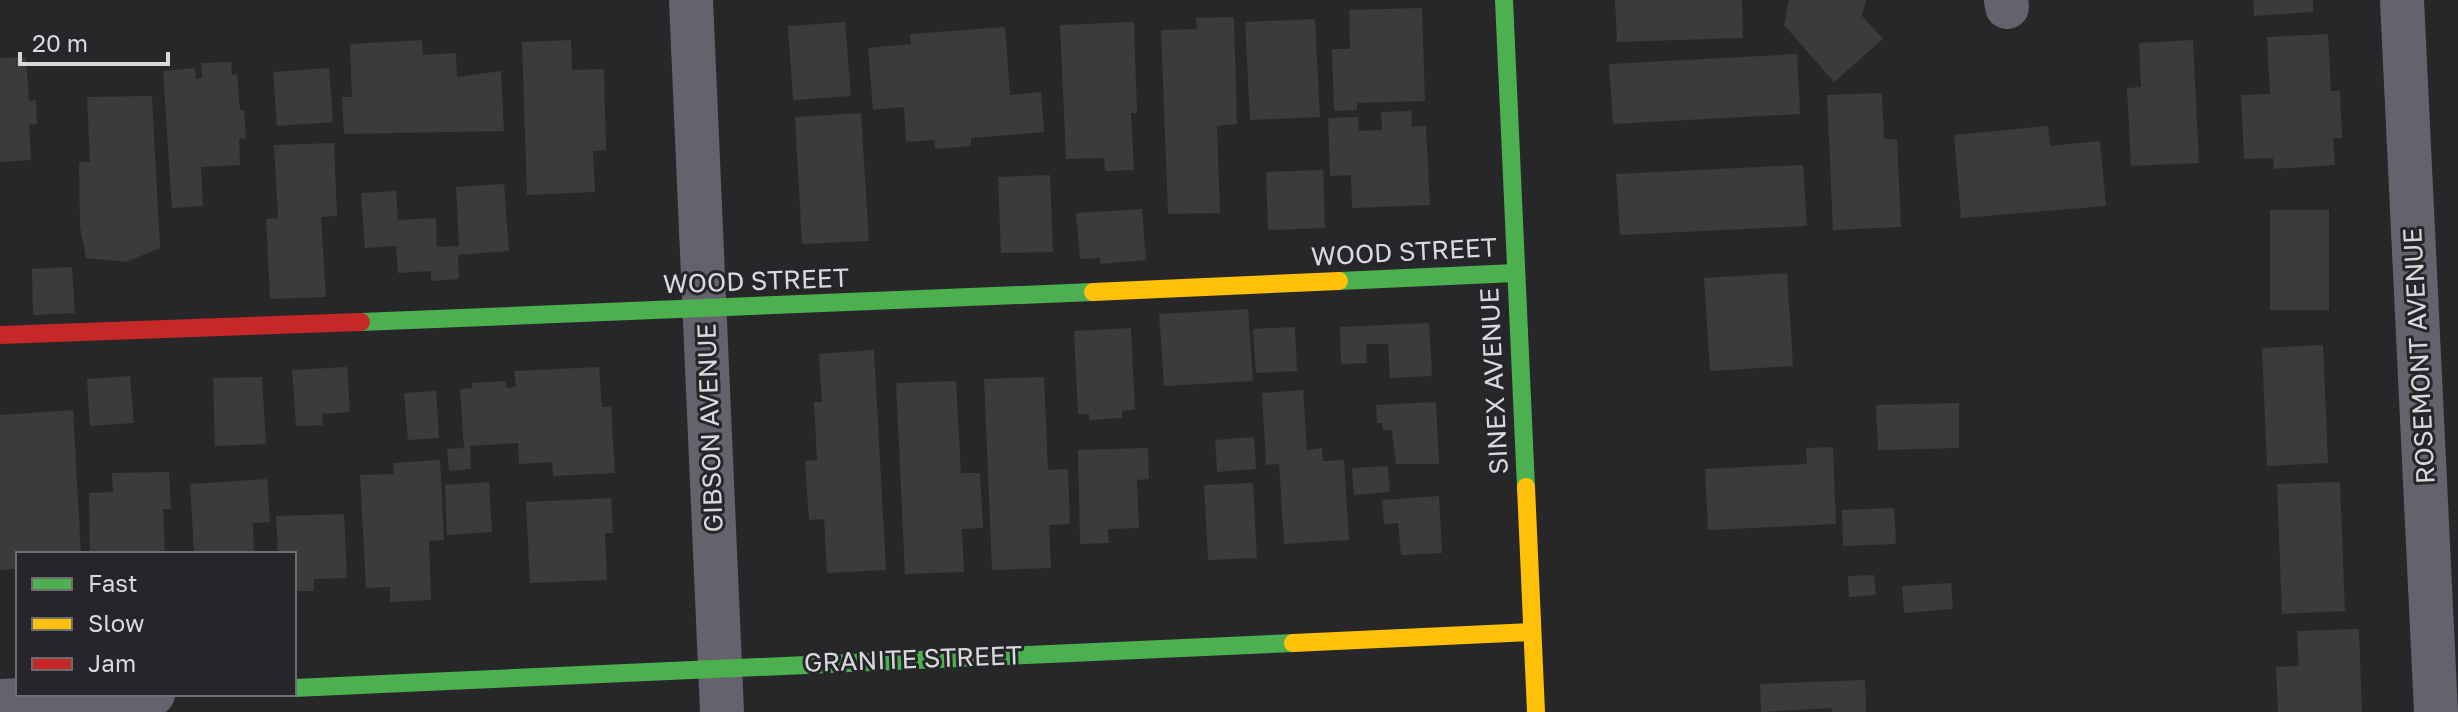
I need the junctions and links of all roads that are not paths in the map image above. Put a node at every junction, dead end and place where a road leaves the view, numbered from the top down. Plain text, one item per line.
1 (691, 0) edge
2 (1504, 0) edge
3 (2402, 0) edge
4 (1515, 273) junction
5 (706, 310) junction
6 (0, 335) edge
7 (1532, 632) junction
8 (720, 668) junction
9 (296, 688) edge
10 (109, 696) edge
11 (0, 701) edge
12 (722, 712) edge
13 (1536, 712) edge
14 (2436, 712) edge

1 - 5 street, GIBSON AVENUE
2 - 4 street, SINEX AVENUE
3 - 14 street, ROSEMONT AVENUE
4 - 5 street, WOOD STREET
4 - 7 street, SINEX AVENUE
5 - 6 street, WOOD STREET
5 - 8 street, GIBSON AVENUE
7 - 8 street, GRANITE STREET
7 - 13 street, SINEX AVENUE
8 - 9 street, GRANITE STREET
8 - 12 street, GIBSON AVENUE
10 - 11 street

